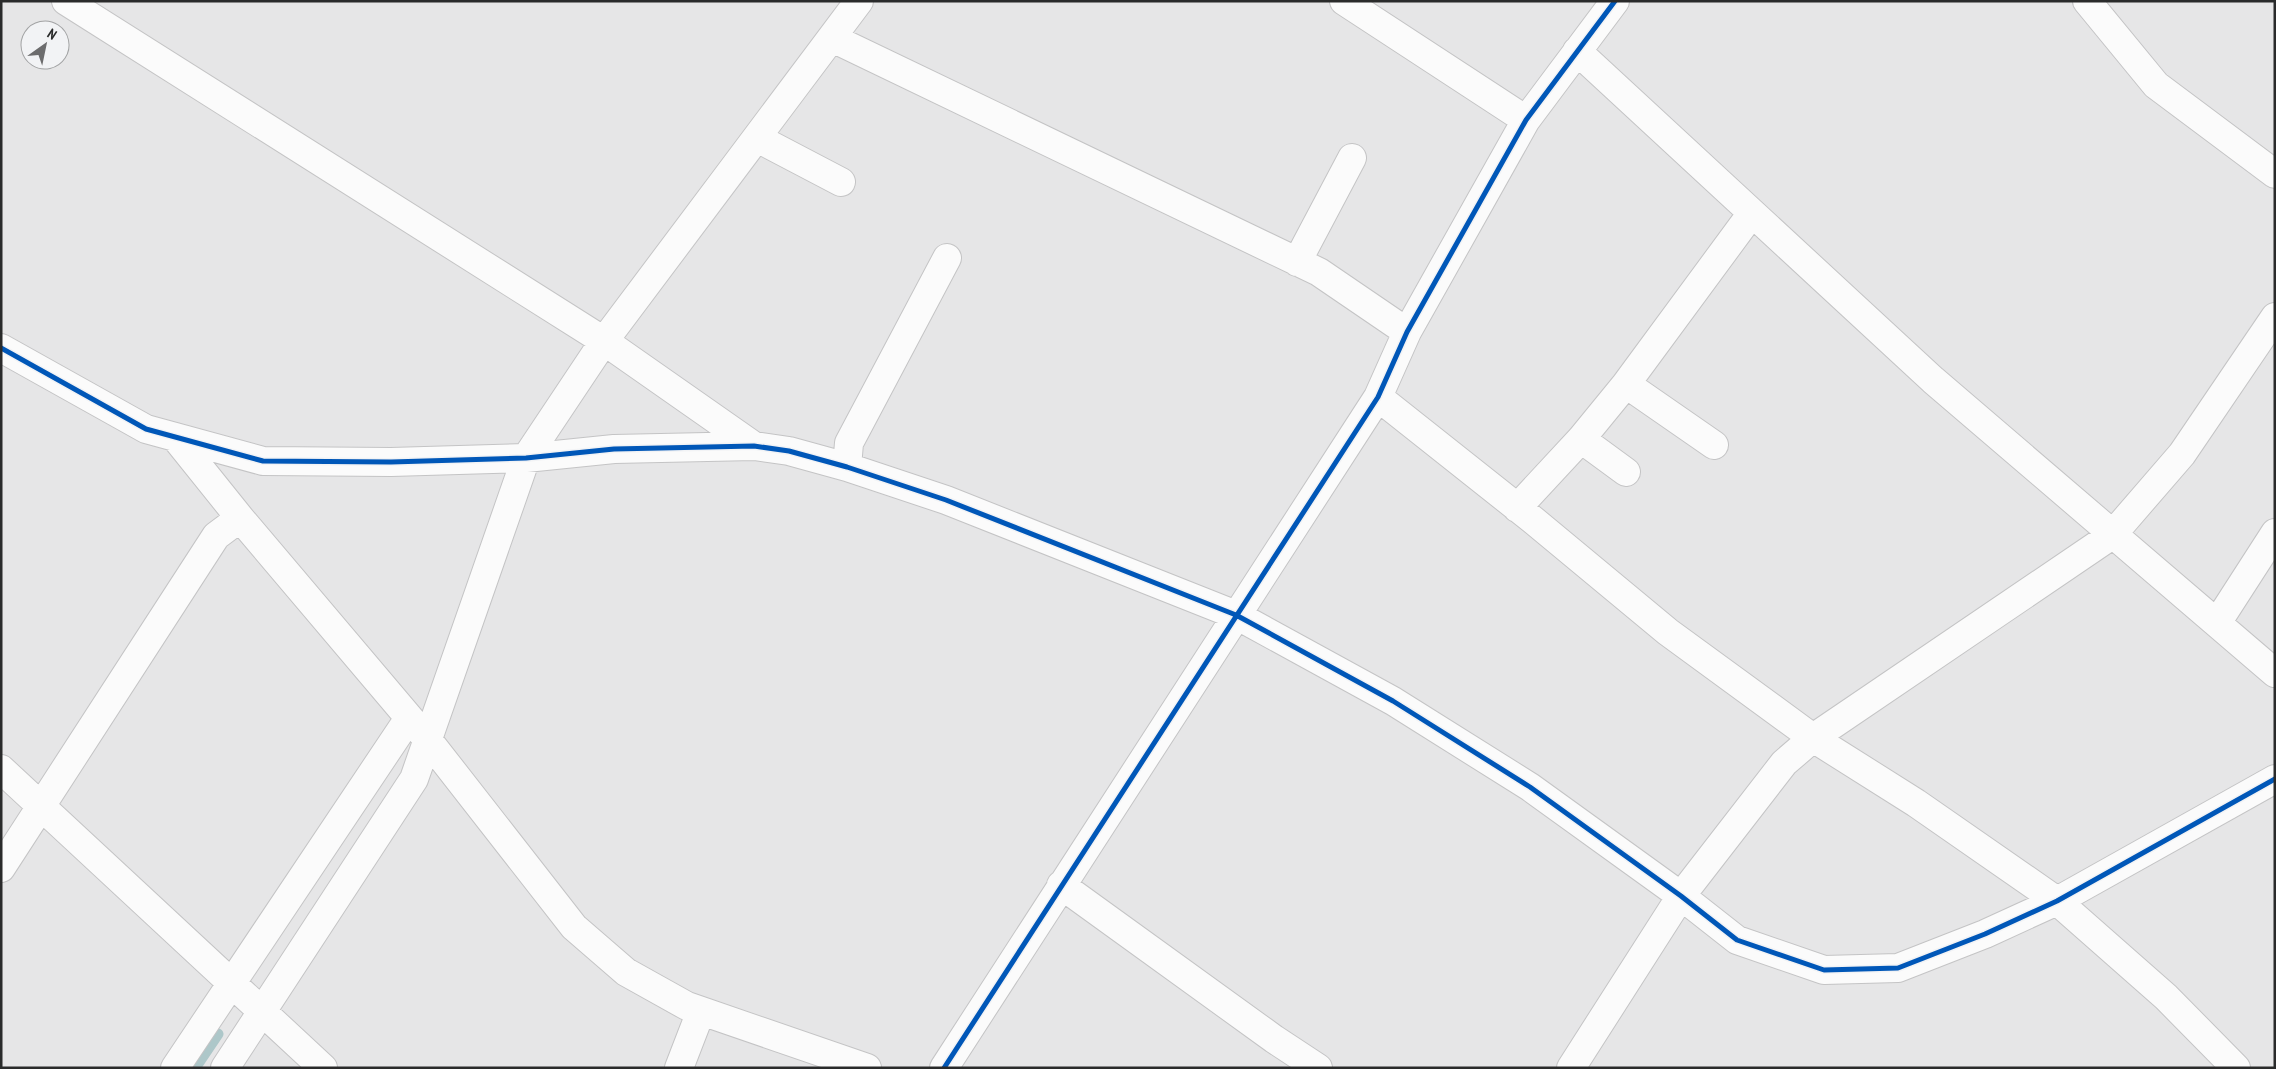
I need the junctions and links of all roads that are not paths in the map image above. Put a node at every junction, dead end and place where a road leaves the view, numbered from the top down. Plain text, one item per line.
1 (66, 1) edge
2 (859, 1) edge
3 (1344, 1) edge
4 (1615, 1) edge
5 (2087, 1) edge
6 (832, 38) junction
7 (1577, 51) junction
8 (1526, 120) junction
9 (757, 138) junction
10 (1352, 158) dead end
11 (2272, 166) edge
12 (841, 182) dead end
13 (1752, 213) junction
14 (947, 258) dead end
15 (1297, 262) junction
16 (2275, 317) edge
17 (1407, 332) junction
18 (604, 341) junction
19 (1, 348) edge
20 (1626, 384) junction
21 (1378, 397) junction
22 (176, 437) junction
23 (1581, 439) junction
24 (1714, 445) dead end
25 (754, 446) junction
26 (526, 458) junction
27 (847, 467) junction
28 (1626, 472) dead end
29 (1518, 508) junction
30 (240, 518) junction
31 (2112, 534) junction
32 (2275, 534) edge
33 (1236, 615) junction
34 (2217, 623) junction
35 (2275, 673) edge
36 (409, 718) junction
37 (1813, 738) junction
38 (428, 740) junction
39 (1, 769) edge
40 (2275, 779) edge
41 (42, 806) junction
42 (1, 868) edge
43 (1061, 885) junction
44 (1681, 896) junction
45 (2057, 901) junction
46 (231, 982) junction
47 (263, 1011) junction
48 (701, 1011) junction
49 (1573, 1067) edge
50 (175, 1068) edge
51 (225, 1068) edge
52 (323, 1068) edge
53 (679, 1068) edge
54 (867, 1068) edge
55 (944, 1068) edge
56 (1318, 1068) edge
57 (2236, 1068) edge

1 - 18 street
2 - 6 street
3 - 8 street
4 - 7 street
5 - 11 street
6 - 9 street
6 - 15 street
7 - 8 street
7 - 13 street
8 - 17 street
9 - 12 street
9 - 18 street
10 - 15 street
13 - 20 street
13 - 31 street
14 - 27 street
15 - 17 street
16 - 31 street
17 - 21 street
18 - 25 street
18 - 26 street
19 - 22 street
20 - 23 street
20 - 24 street
21 - 29 street
21 - 33 street
22 - 26 street
22 - 30 street
23 - 28 street
23 - 29 street
25 - 26 street
25 - 27 street
26 - 38 street
27 - 33 street
29 - 37 street
30 - 36 street
30 - 41 street
31 - 34 street
31 - 37 street
32 - 34 street
33 - 43 street
33 - 44 street
34 - 35 street
36 - 38 street
36 - 46 street
37 - 44 street
37 - 45 street
38 - 47 street
38 - 48 street
39 - 41 street
40 - 45 street
41 - 42 street
41 - 46 street
43 - 55 street
43 - 56 street
44 - 45 street
44 - 49 street
45 - 57 street
46 - 47 street
46 - 50 street
47 - 51 street
47 - 52 street
48 - 53 street
48 - 54 street

